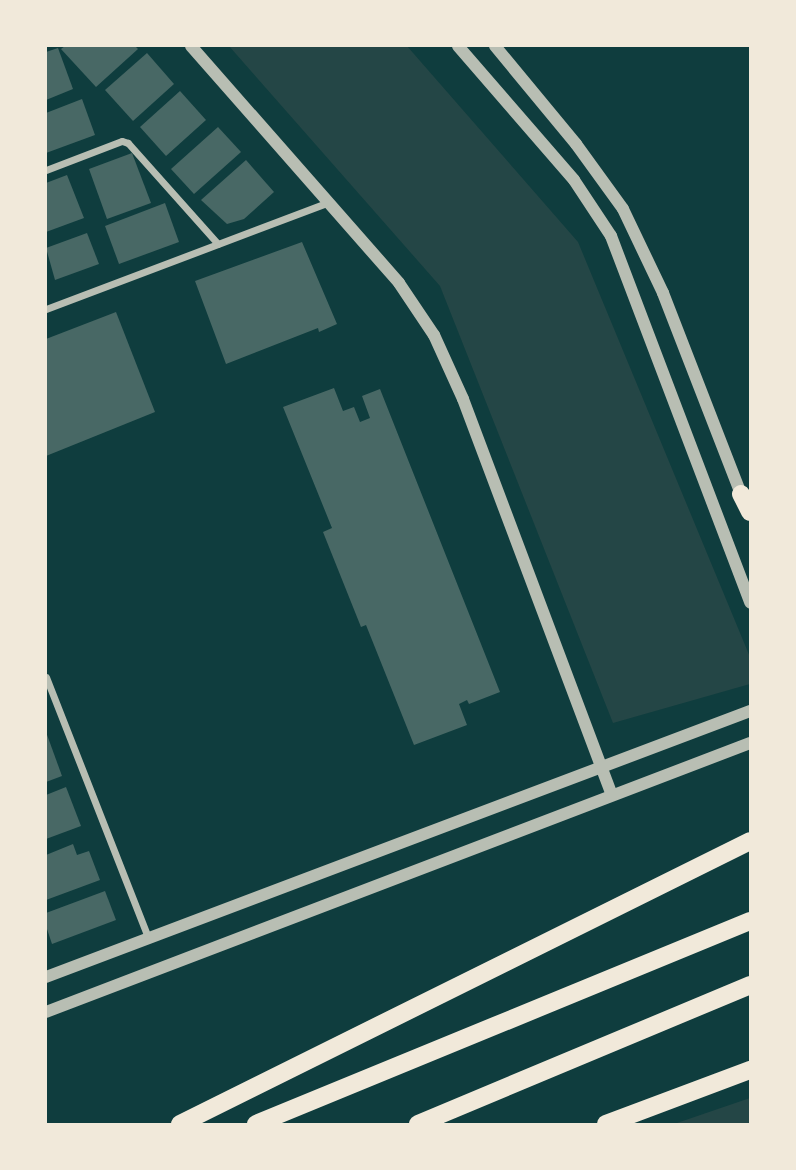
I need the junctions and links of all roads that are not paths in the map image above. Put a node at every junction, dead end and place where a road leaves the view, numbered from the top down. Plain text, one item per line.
1 (191, 46) edge
2 (458, 46) edge
3 (495, 46) edge
4 (46, 170) edge
5 (330, 202) junction
6 (218, 244) junction
7 (46, 309) edge
8 (741, 494) junction
9 (751, 512) edge
10 (751, 519) edge
11 (751, 601) edge
12 (46, 677) edge
13 (751, 711) edge
14 (751, 743) edge
15 (602, 767) junction
16 (612, 795) junction
17 (751, 841) edge
18 (751, 921) edge
19 (148, 937) junction
20 (46, 978) edge
21 (751, 985) edge
22 (46, 1013) edge
23 (751, 1070) edge
24 (180, 1125) edge
25 (256, 1125) edge
26 (418, 1125) edge
27 (606, 1125) edge

1 - 5 street
2 - 11 street
3 - 8 street
4 - 6 street
5 - 6 street
5 - 15 street
6 - 7 street
8 - 9 main road
8 - 10 street
12 - 19 street
13 - 15 street
14 - 16 street
15 - 16 street
15 - 19 street
16 - 22 street
17 - 24 main road
18 - 25 main road
19 - 20 street
21 - 26 main road
23 - 27 main road

